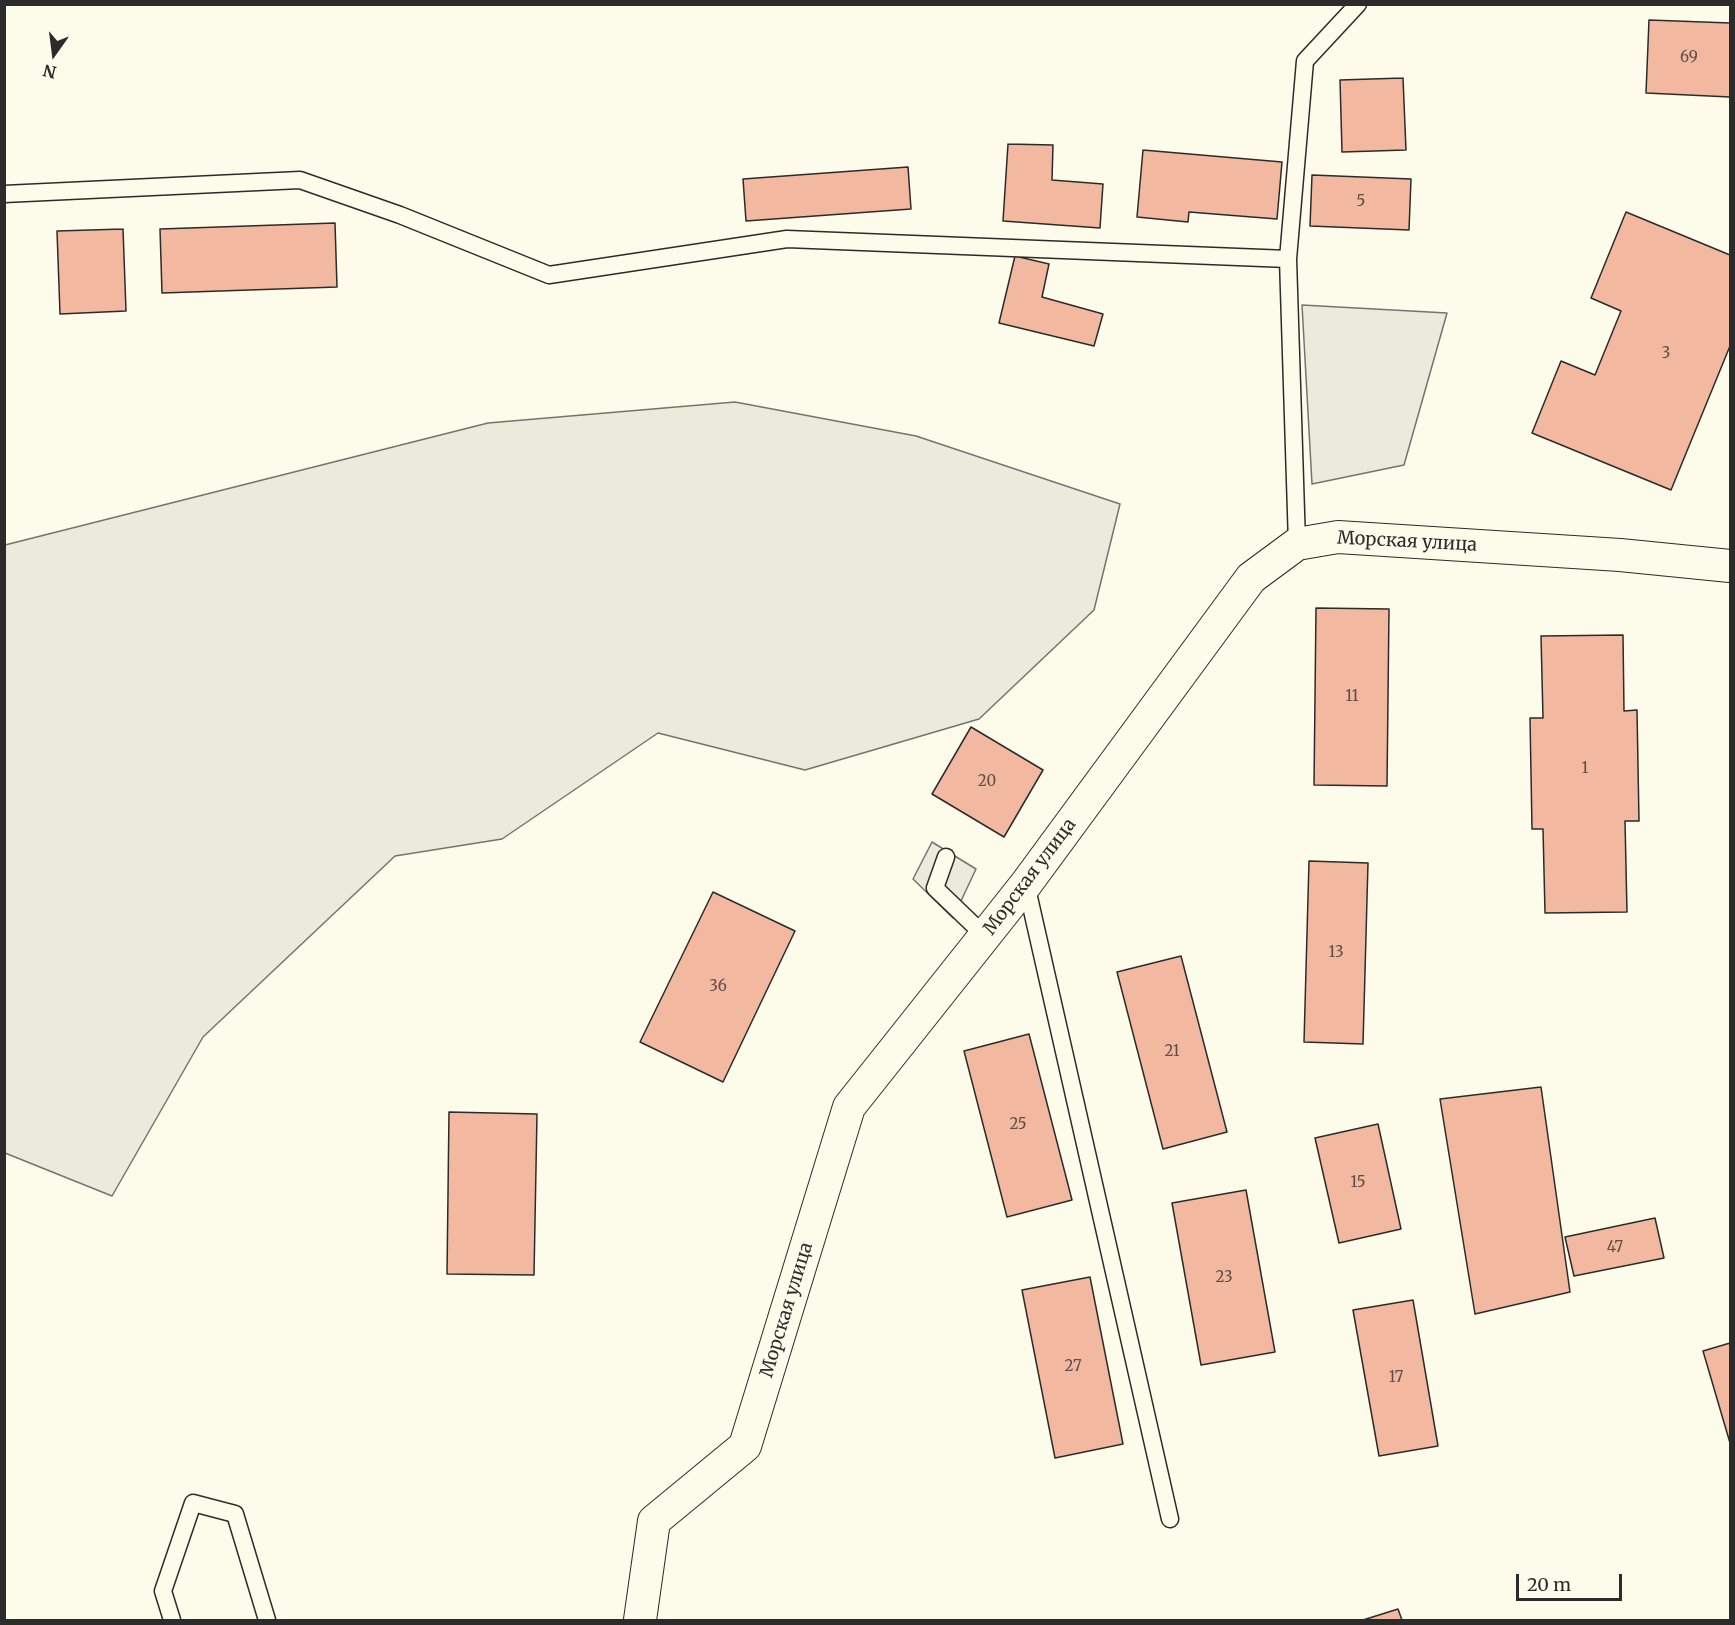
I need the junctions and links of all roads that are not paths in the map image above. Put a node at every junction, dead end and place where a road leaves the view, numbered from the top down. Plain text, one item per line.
1 (1358, 4) edge
2 (4, 194) edge
3 (1288, 259) junction
4 (1297, 544) junction
5 (1731, 566) edge
6 (946, 857) dead end
7 (1026, 884) junction
8 (985, 936) junction
9 (1170, 1519) dead end
10 (172, 1620) edge
11 (267, 1620) edge
12 (640, 1620) edge

1 - 3 lane
2 - 3 lane
3 - 4 lane
4 - 5 street, Морская улица
4 - 7 street, Морская улица
6 - 8 lane
7 - 8 street, Морская улица
7 - 9 lane
8 - 12 street, Морская улица
10 - 11 lane

